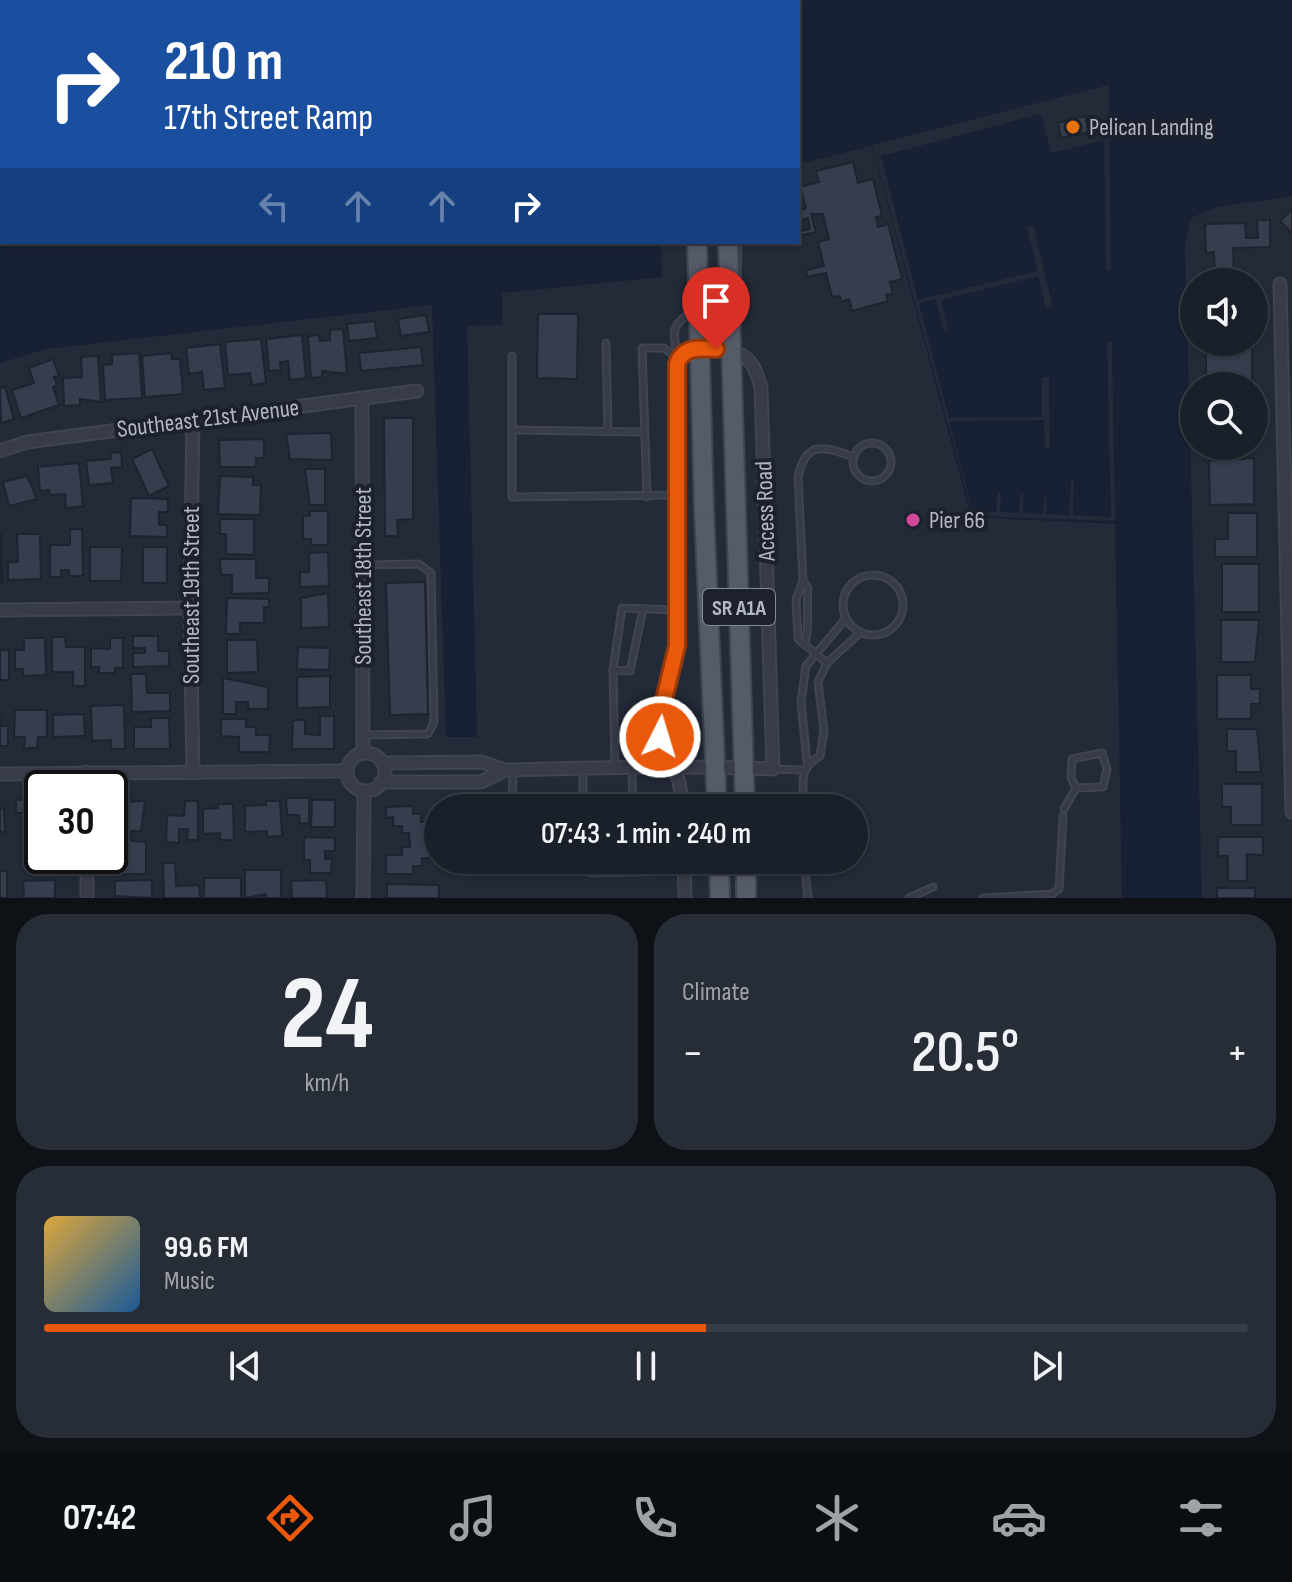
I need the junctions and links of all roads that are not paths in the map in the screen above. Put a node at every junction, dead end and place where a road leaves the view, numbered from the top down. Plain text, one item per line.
1 (694, 244) edge
2 (694, 244) edge
3 (728, 244) edge
4 (738, 244) edge
5 (1280, 284) dead end
6 (693, 313) junction
7 (606, 343) dead end
8 (512, 356) dead end
9 (678, 358) junction
10 (417, 391) dead end
11 (362, 399) junction
12 (193, 419) junction
13 (514, 430) junction
14 (608, 432) junction
15 (642, 432) junction
16 (0, 451) edge
17 (854, 457) junction
18 (678, 495) junction
19 (647, 497) junction
20 (363, 565) junction
21 (803, 581) junction
22 (190, 608) junction
23 (643, 609) junction
24 (0, 610) edge
25 (677, 610) junction
26 (846, 618) junction
27 (861, 632) junction
28 (805, 642) junction
29 (816, 654) junction
30 (827, 663) junction
31 (613, 670) junction
32 (363, 735) junction
33 (363, 753) junction
34 (382, 763) junction
35 (807, 763) junction
36 (745, 767) junction
37 (715, 768) junction
38 (583, 769) junction
39 (615, 769) junction
40 (632, 769) junction
41 (673, 769) junction
42 (773, 769) junction
43 (509, 770) junction
44 (803, 770) junction
45 (347, 771) junction
46 (128, 772) edge
47 (193, 772) junction
48 (0, 774) edge
49 (24, 774) edge
50 (381, 782) junction
51 (1076, 788) junction
52 (364, 791) junction
53 (511, 794) edge
54 (583, 794) edge
55 (633, 794) edge
56 (679, 794) edge
57 (716, 794) edge
58 (745, 794) edge
59 (804, 794) edge
60 (1292, 812) edge
61 (87, 874) edge
62 (685, 874) edge
63 (719, 874) edge
64 (746, 874) edge
65 (805, 874) edge
66 (933, 887) dead end
67 (87, 898) edge
68 (363, 898) edge
69 (685, 898) edge
70 (720, 898) edge
71 (746, 898) edge
72 (808, 898) edge
73 (909, 898) edge
74 (983, 898) edge

1 - 6 lane
2 - 37 main road, SR A1A, bridge
3 - 36 main road, SR A1A, bridge
4 - 6 lane
5 - 60 street
6 - 9 lane
7 - 14 lane
8 - 13 lane
9 - 15 lane
9 - 18 street
9 - 42 street, Access Road
10 - 11 street, Southeast 21st Avenue
11 - 12 street, Southeast 21st Avenue
11 - 20 street, Southeast 18th Street
12 - 16 street, Southeast 21st Avenue
12 - 22 street, Southeast 19th Street
13 - 14 lane
13 - 19 lane
14 - 15 lane
15 - 19 lane
17 - 17 lane
17 - 21 lane
18 - 19 lane
18 - 25 street
20 - 32 street, Southeast 18th Street
20 - 32 lane
21 - 28 lane
21 - 28 lane
22 - 24 street
22 - 47 street, Southeast 19th Street
23 - 25 lane
23 - 31 lane
23 - 31 lane
25 - 41 street
26 - 27 lane
26 - 27 lane
26 - 29 lane
27 - 30 lane
28 - 29 lane
29 - 30 lane
29 - 35 lane
30 - 35 lane
31 - 39 lane
32 - 33 street, Southeast 18th Street
33 - 34 street
33 - 45 street
34 - 43 street
34 - 50 street
35 - 44 lane
36 - 37 street
36 - 42 street
36 - 58 main road, SR A1A
37 - 41 street
37 - 57 main road, SR A1A
38 - 39 street
38 - 43 street
38 - 54 lane
39 - 40 street
40 - 41 street
40 - 55 lane
41 - 56 street
42 - 44 lane
43 - 50 street
43 - 53 lane
44 - 59 lane
45 - 47 street
45 - 52 street
46 - 47 street
48 - 49 street
50 - 52 street
51 - 51 lane
51 - 74 lane
52 - 68 street
61 - 67 street
62 - 69 street
63 - 70 main road
64 - 71 main road
65 - 72 lane
66 - 73 lane

